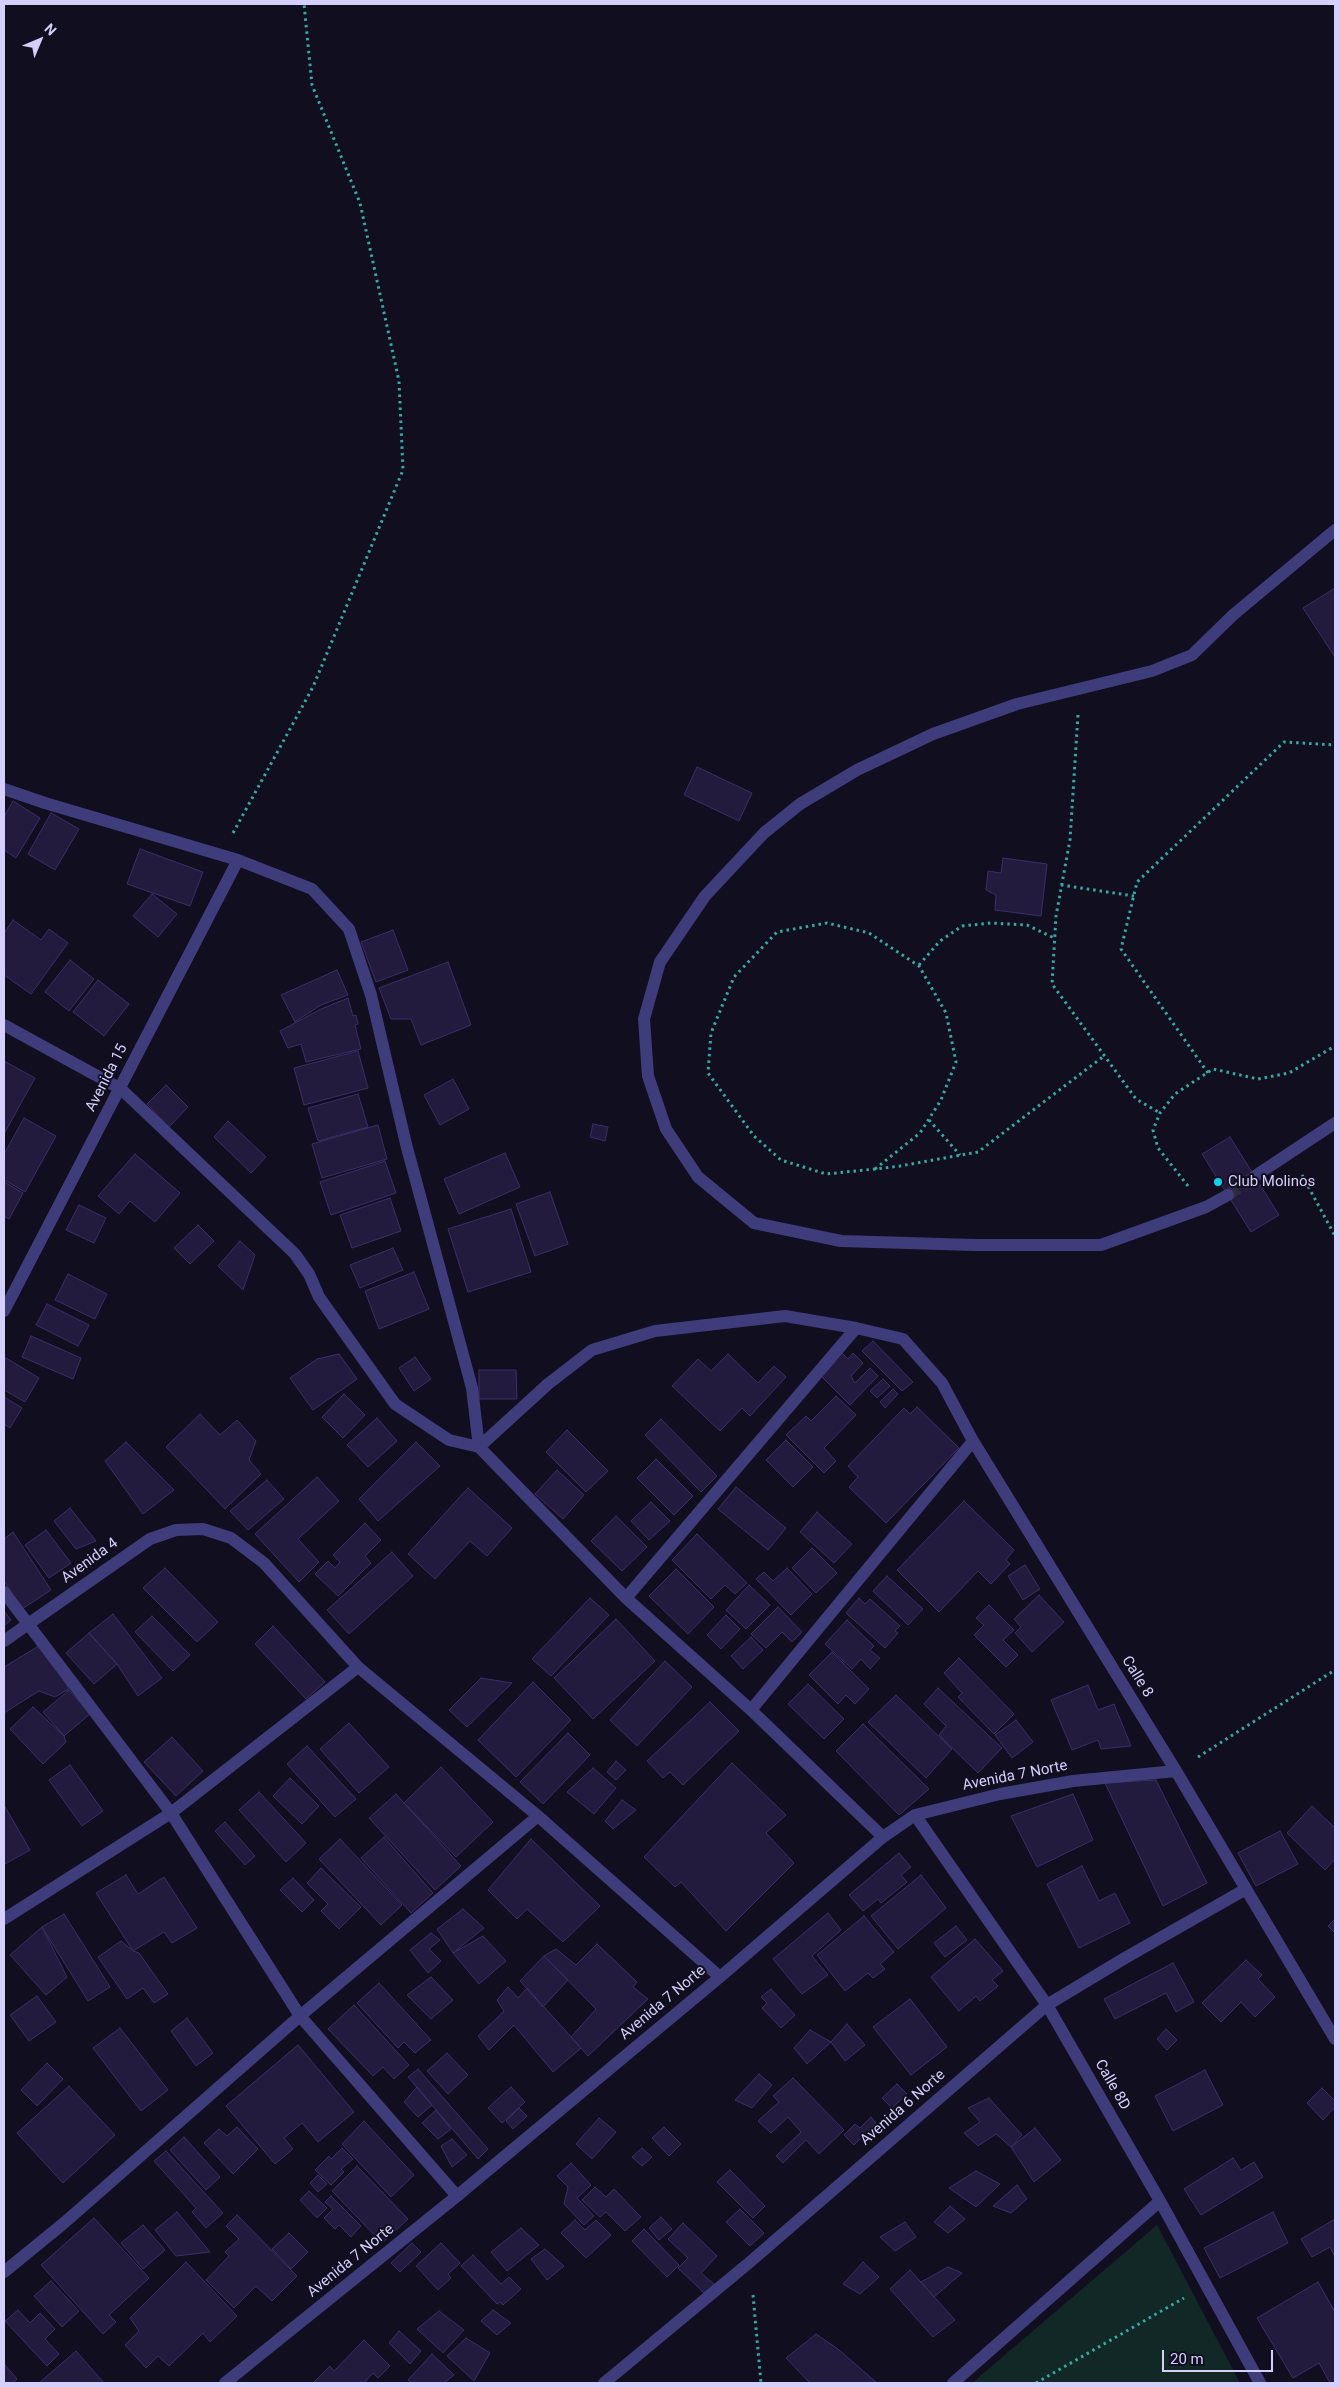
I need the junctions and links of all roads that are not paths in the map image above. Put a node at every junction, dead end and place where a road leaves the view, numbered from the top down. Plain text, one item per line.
1 (1335, 530) edge
2 (4, 789) edge
3 (238, 860) junction
4 (4, 1025) edge
5 (121, 1089) junction
6 (1335, 1123) edge
7 (1255, 1176) tunnel mouth
8 (1228, 1195) tunnel mouth
9 (4, 1311) edge
10 (856, 1328) junction
11 (973, 1441) junction
12 (479, 1447) junction
13 (4, 1592) edge
14 (626, 1598) junction
15 (28, 1626) junction
16 (4, 1641) edge
17 (358, 1666) junction
18 (751, 1710) junction
19 (1176, 1771) junction
20 (172, 1813) junction
21 (915, 1815) junction
22 (538, 1816) junction
23 (883, 1837) junction
24 (1246, 1889) junction
25 (4, 1919) edge
26 (720, 1977) junction
27 (1047, 2005) junction
28 (300, 2016) junction
29 (1335, 2038) edge
30 (457, 2196) junction
31 (1160, 2201) junction
32 (4, 2272) edge
33 (225, 2383) edge
34 (604, 2383) edge
35 (953, 2383) edge
36 (1260, 2383) edge

1 - 8 street
2 - 3 street
3 - 5 street, Avenida 15
3 - 12 street
4 - 5 street
5 - 9 street, Avenida 15
5 - 12 street
6 - 7 street
10 - 11 street, Calle 8
10 - 12 street
10 - 14 street
11 - 18 street
11 - 19 street, Calle 8
12 - 14 street
13 - 15 street
14 - 18 street
15 - 16 street, Avenida 4
15 - 17 street, Avenida 4
15 - 20 street
17 - 20 street
17 - 22 street, Avenida 4
18 - 23 street
19 - 21 street, Avenida 7 Norte
19 - 24 street, Calle 8
20 - 25 street
20 - 28 street
21 - 23 street, Avenida 7 Norte
21 - 27 street, Calle 8D
22 - 26 street, Avenida 4
22 - 28 street
23 - 26 street, Avenida 7 Norte
24 - 27 street, Avenida 6 Norte
24 - 29 street, Calle 8
26 - 30 street, Avenida 7 Norte
27 - 31 street, Calle 8D
27 - 34 street, Avenida 6 Norte
28 - 30 street
28 - 32 street
30 - 33 street, Avenida 7 Norte
31 - 35 street
31 - 36 street, Calle 8D

